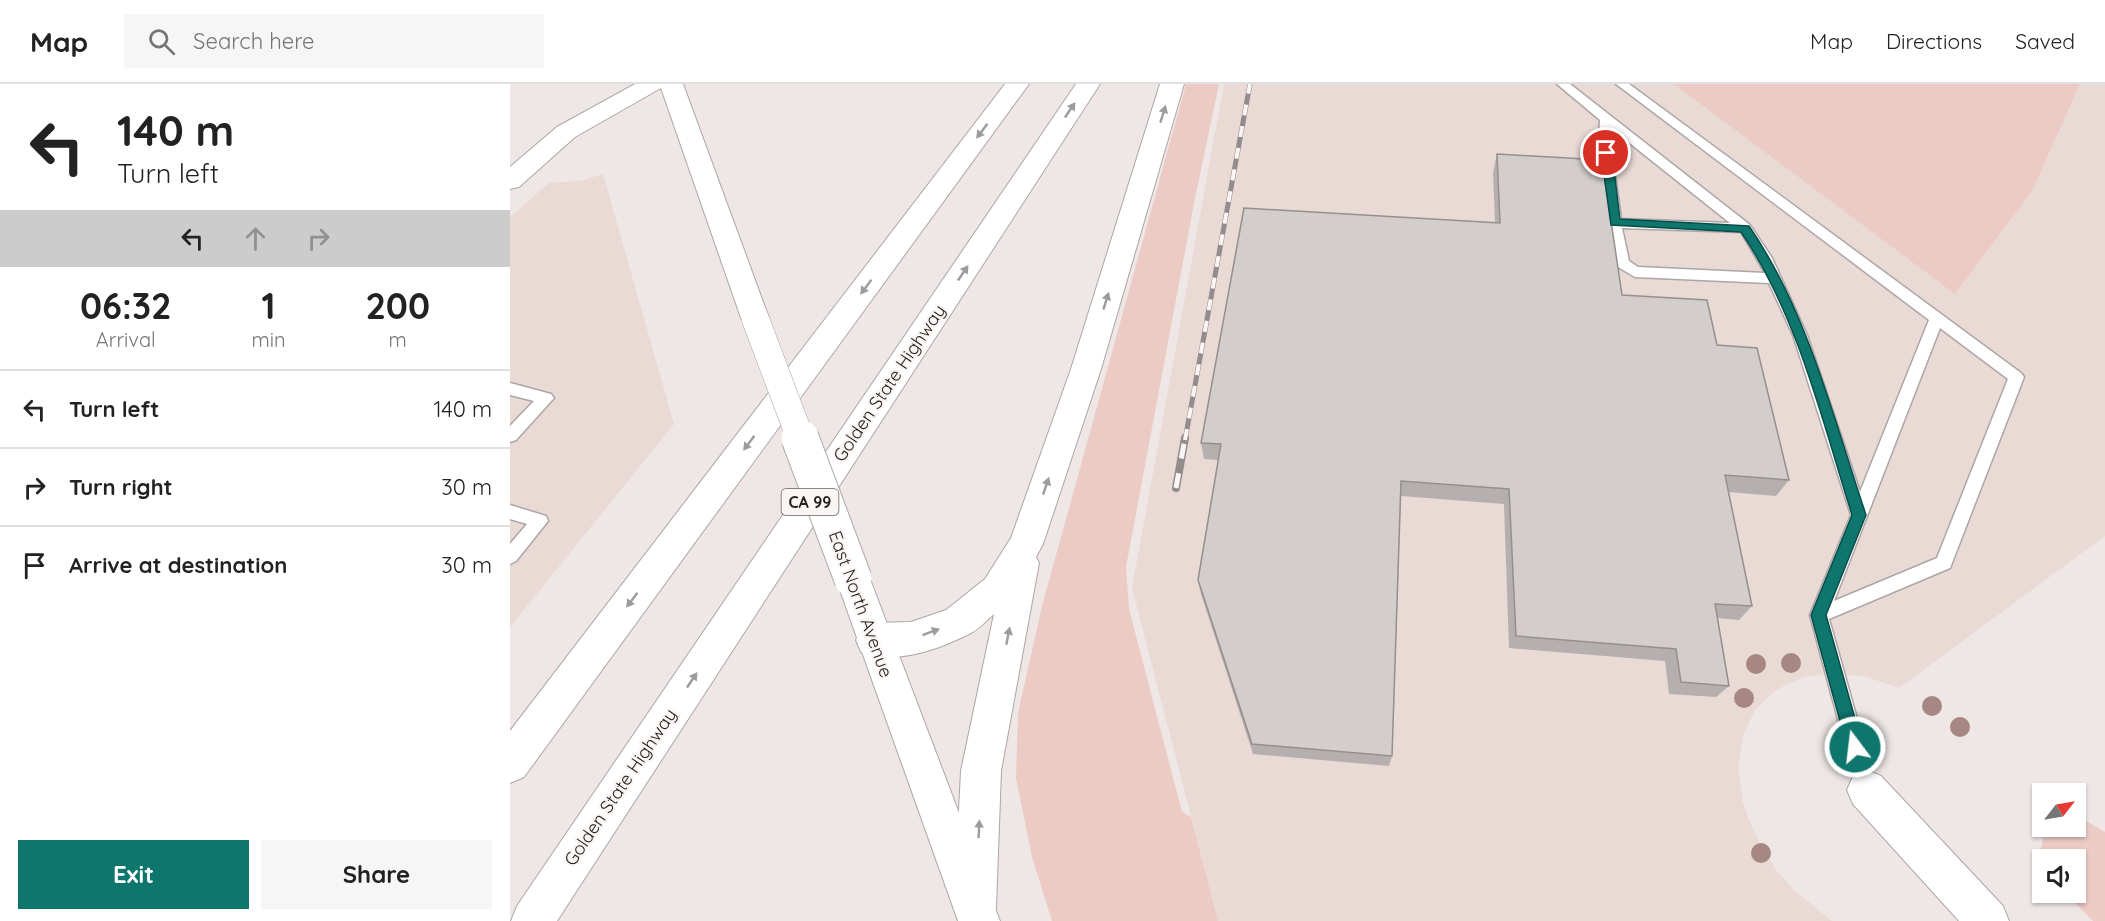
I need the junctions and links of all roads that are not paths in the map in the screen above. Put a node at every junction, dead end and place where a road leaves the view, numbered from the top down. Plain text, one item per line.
1 (605, 84) edge
2 (652, 84) edge
3 (671, 84) edge
4 (1017, 84) edge
5 (1088, 84) edge
6 (1172, 84) edge
7 (1563, 84) edge
8 (1622, 84) edge
9 (1606, 120) junction
10 (566, 132) junction
11 (510, 181) edge
12 (1615, 223) junction
13 (1745, 228) junction
14 (1774, 278) junction
15 (1937, 319) junction
16 (510, 389) edge
17 (510, 436) edge
18 (510, 512) edge
19 (1859, 515) junction
20 (1026, 544) junction
21 (510, 556) edge
22 (1819, 615) junction
23 (874, 640) junction
24 (510, 764) edge
25 (1867, 790) joint
26 (977, 915) edge
27 (532, 921) edge
28 (1988, 921) edge

1 - 10 main road
2 - 10 main road
3 - 23 main road, East North Avenue, bridge
4 -> 24 main road
27 -> 5 main road, Golden State Highway / CA 99
20 -> 6 main road
7 - 9 lane
8 - 15 lane
9 - 12 lane
9 - 13 lane
10 - 11 main road
12 - 13 lane
12 - 14 lane
13 - 14 lane
14 - 19 lane
15 - 19 lane
15 - 22 lane
16 - 17 lane
18 - 21 lane
19 - 22 lane
23 -> 20 main road
26 -> 20 main road
22 - 25 lane
23 - 26 main road, East North Avenue
25 - 28 main road

